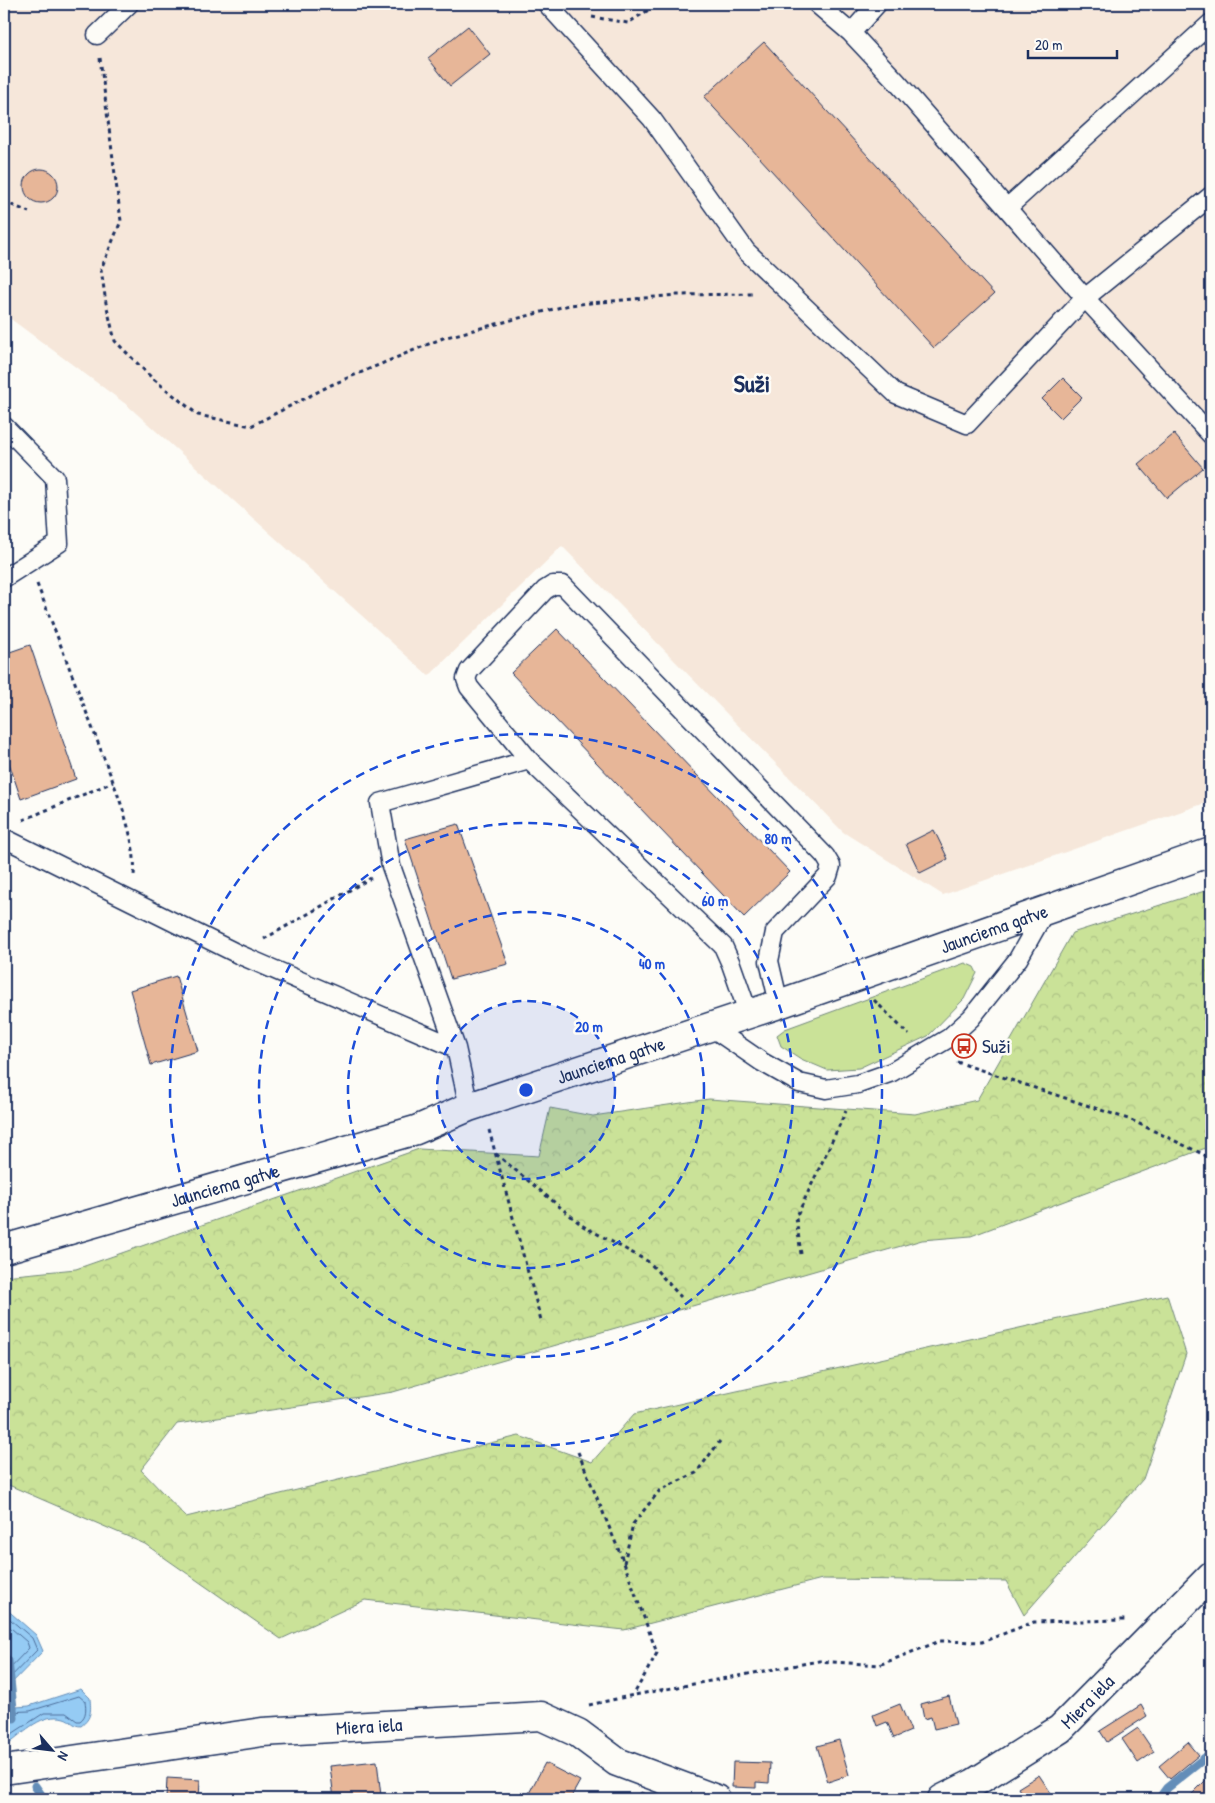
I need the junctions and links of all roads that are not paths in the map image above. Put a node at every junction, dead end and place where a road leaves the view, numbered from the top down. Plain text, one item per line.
1 (129, 4) edge
2 (547, 4) edge
3 (817, 4) edge
4 (877, 4) edge
5 (1211, 23) edge
6 (851, 33) junction
7 (97, 35) road end
8 (1211, 196) edge
9 (1007, 208) junction
10 (1085, 298) junction
11 (4, 426) edge
12 (1211, 435) edge
13 (4, 578) edge
14 (529, 760) junction
15 (4, 838) edge
16 (1211, 852) edge
17 (1045, 911) junction
18 (780, 1004) junction
19 (748, 1015) junction
20 (711, 1027) junction
21 (456, 1048) junction
22 (476, 1106) junction
23 (4, 1249) edge
24 (1211, 1576) edge
25 (4, 1770) edge
26 (716, 1799) edge
27 (942, 1799) edge

1 - 7 lane
2 - 10 lane
3 - 6 lane
4 - 6 lane
5 - 9 lane
6 - 9 lane
8 - 10 lane
9 - 10 lane
10 - 12 lane
11 - 13 lane
14 - 18 lane
14 - 19 lane
14 - 21 lane
15 - 21 lane
16 - 17 main road, Jaunciema gatve
17 - 18 main road, Jaunciema gatve
17 - 20 lane
18 - 19 main road, Jaunciema gatve
19 - 20 main road, Jaunciema gatve
20 - 22 main road, Jaunciema gatve
21 - 22 lane
22 - 23 main road, Jaunciema gatve
24 - 27 main road, Miera iela
25 - 26 main road, Miera iela

